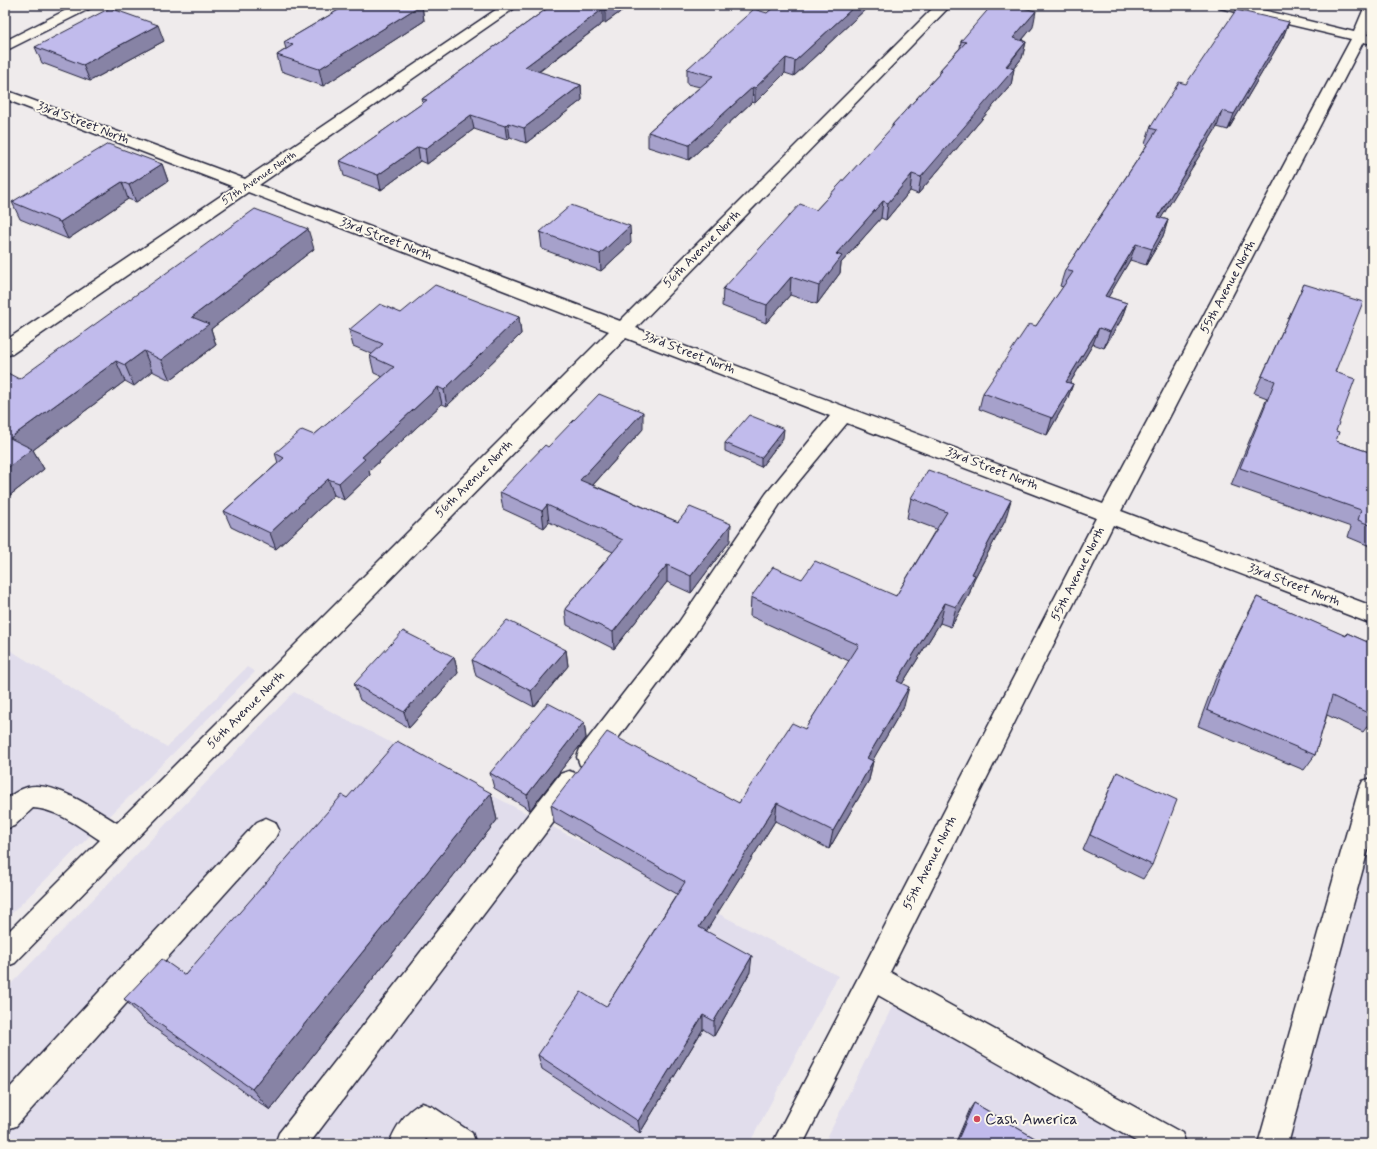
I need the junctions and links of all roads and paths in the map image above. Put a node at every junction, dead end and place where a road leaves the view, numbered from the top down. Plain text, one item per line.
1 (86, 5) edge
2 (512, 5) edge
3 (944, 5) edge
4 (1225, 5) edge
5 (1372, 6) edge
6 (1366, 39) edge
7 (5, 47) edge
8 (5, 94) edge
9 (247, 186) junction
10 (623, 328) junction
11 (5, 350) edge
12 (844, 412) junction
13 (1109, 513) junction
14 (1372, 615) edge
15 (1372, 789) edge
16 (5, 818) edge
17 (266, 830) dead end
18 (120, 838) junction
19 (5, 954) edge
20 (872, 977) junction
21 (5, 1115) edge
22 (290, 1144) edge
23 (404, 1144) edge
24 (461, 1144) edge
25 (787, 1144) edge
26 (1171, 1144) edge
27 (1273, 1144) edge

1 - 7 street
2 - 9 street, 57th Avenue North
3 - 10 street, 56th Avenue North
4 - 6 street
5 - 6 street, 55th Avenue North
6 - 13 street, 55th Avenue North
8 - 9 street, 33rd Street North
9 - 10 street, 33rd Street North
9 - 11 street, 57th Avenue North
10 - 12 street, 33rd Street North
10 - 18 street, 56th Avenue North
12 - 13 street, 33rd Street North
12 - 22 street
13 - 14 street, 33rd Street North
13 - 20 street, 55th Avenue North
15 - 27 street
16 - 18 street
17 - 21 street
18 - 19 street, 56th Avenue North
20 - 25 street, 55th Avenue North
20 - 26 street
23 - 24 street

